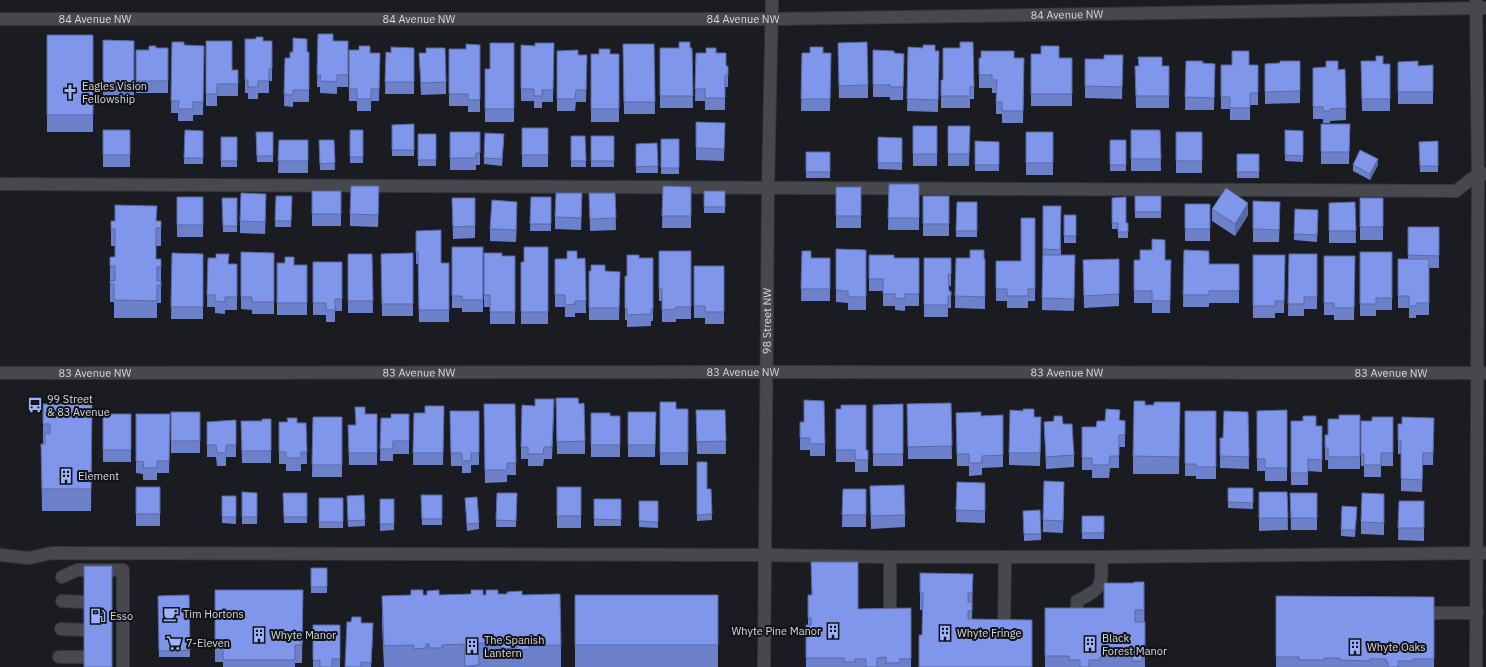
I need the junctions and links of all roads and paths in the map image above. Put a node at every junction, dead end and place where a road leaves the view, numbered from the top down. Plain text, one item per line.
1 (772, 0) edge
2 (1479, 5) edge
3 (0, 19) edge
4 (772, 19) junction
5 (1482, 174) edge
6 (0, 184) edge
7 (768, 187) junction
8 (766, 372) junction
9 (0, 373) edge
10 (1482, 373) edge
11 (1481, 553) edge
12 (0, 555) edge
13 (764, 555) junction
14 (890, 557) junction
15 (1005, 557) junction
16 (1101, 557) junction
17 (62, 577) dead end
18 (62, 601) dead end
19 (84, 602) edge
20 (1407, 612) edge
21 (1477, 613) junction
22 (890, 623) edge
23 (1077, 626) edge
24 (61, 629) dead end
25 (84, 630) edge
26 (1004, 630) edge
27 (59, 657) dead end
28 (84, 657) edge
29 (119, 661) edge
30 (764, 667) edge
31 (1476, 667) edge

1 - 4 street, 98 Street NW
2 - 4 street, 84 Avenue NW
2 - 5 street
3 - 4 street, 84 Avenue NW
4 - 7 street, 98 Street NW
5 - 7 street
5 - 10 street
6 - 7 street
7 - 8 street, 98 Street NW
8 - 9 street, 83 Avenue NW
8 - 10 street, 83 Avenue NW
8 - 13 street, 98 Street NW
10 - 11 street
11 - 16 street
11 - 21 street
12 - 13 street
13 - 14 street
13 - 30 street, 98 Street NW
14 - 15 street
14 - 22 street
15 - 16 street
15 - 26 street
16 - 23 street
17 - 29 street
18 - 19 street
20 - 21 street
21 - 31 street
24 - 25 street
27 - 28 street

